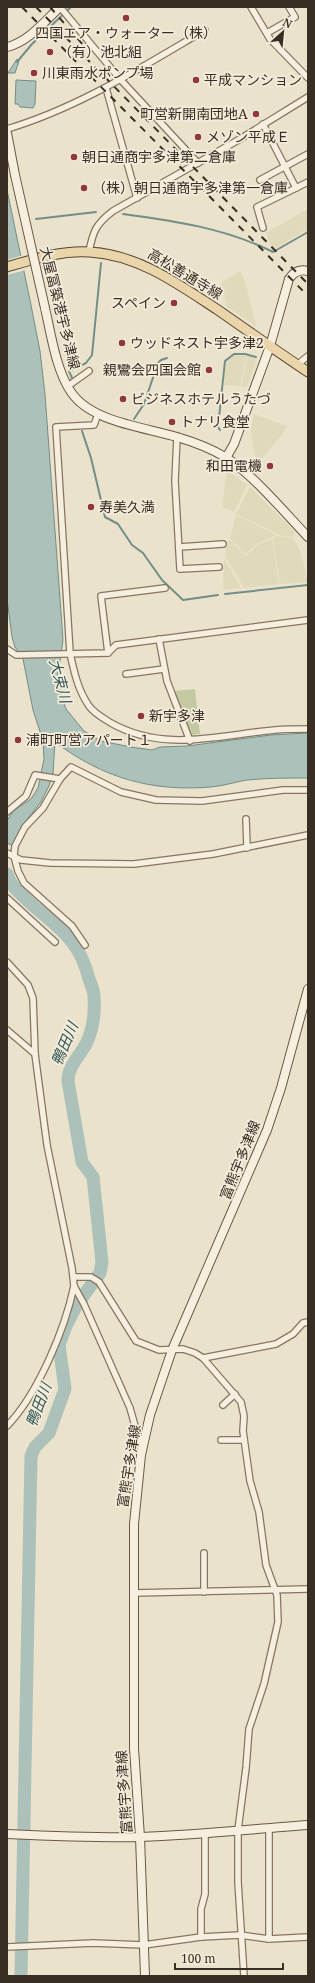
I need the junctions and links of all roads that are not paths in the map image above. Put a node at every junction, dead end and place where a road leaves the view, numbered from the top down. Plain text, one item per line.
1 (251, 7) edge
2 (289, 7) edge
3 (63, 11) edge
4 (205, 30) dead end
5 (266, 33) junction
6 (7, 47) edge
7 (308, 78) edge
8 (120, 79) junction
9 (106, 88) junction
10 (308, 97) edge
11 (263, 124) junction
12 (7, 129) edge
13 (7, 133) edge
14 (308, 154) edge
15 (198, 163) junction
16 (285, 167) junction
17 (260, 180) dead end
18 (308, 182) edge
19 (296, 188) junction
20 (137, 198) junction
21 (262, 228) dead end
22 (89, 252) junction
23 (7, 267) edge
24 (308, 271) edge
25 (270, 346) junction
26 (308, 356) edge
27 (297, 365) junction
28 (89, 371) dead end
29 (308, 372) edge
30 (68, 386) junction
31 (98, 414) junction
32 (177, 437) junction
33 (226, 458) junction
34 (308, 536) edge
35 (223, 544) dead end
36 (179, 547) junction
37 (219, 567) dead end
38 (166, 588) dead end
39 (308, 620) edge
40 (159, 639) junction
41 (7, 649) edge
42 (70, 653) junction
43 (108, 653) junction
44 (164, 669) junction
45 (126, 674) dead end
46 (308, 730) edge
47 (190, 741) junction
48 (60, 779) junction
49 (308, 790) edge
50 (7, 812) edge
51 (246, 819) dead end
52 (308, 835) edge
53 (247, 848) junction
54 (7, 853) edge
55 (14, 856) junction
56 (7, 898) edge
57 (55, 942) dead end
58 (85, 945) dead end
59 (7, 962) edge
60 (308, 989) edge
61 (306, 1008) edge
62 (7, 1030) edge
63 (35, 1054) junction
64 (74, 1277) junction
65 (74, 1286) junction
66 (308, 1322) edge
67 (172, 1350) junction
68 (203, 1358) junction
69 (235, 1394) junction
70 (223, 1405) dead end
71 (7, 1426) edge
72 (221, 1440) dead end
73 (244, 1440) junction
74 (142, 1451) junction
75 (204, 1553) dead end
76 (308, 1589) edge
77 (275, 1590) junction
78 (204, 1592) junction
79 (133, 1593) junction
80 (308, 1826) edge
81 (269, 1828) junction
82 (238, 1830) junction
83 (7, 1834) edge
84 (205, 1834) junction
85 (140, 1837) junction
86 (240, 1935) junction
87 (201, 1937) junction
88 (308, 1937) edge
89 (269, 1939) junction
90 (144, 1945) junction
91 (7, 1947) edge
92 (145, 1976) edge
93 (244, 1976) edge

1 - 5 street
2 - 5 street
3 - 6 main road
3 - 8 street
4 - 8 street
5 - 7 street
8 - 9 street
8 - 15 street
9 - 12 street
9 - 20 street
10 - 11 street
11 - 15 street
11 - 16 street
13 - 30 main road, 大屋冨築港宇多津線, bridge
14 - 16 street
15 - 20 street
16 - 17 street
16 - 19 street
18 - 19 street
19 - 21 street
20 - 22 street
22 - 23 main road, 高松善通寺線
22 - 25 main road, 高松善通寺線
24 - 25 main road
25 - 27 main road, 高松善通寺線
25 - 33 main road
26 - 27 street
27 - 29 main road, 高松善通寺線
28 - 30 street
30 - 31 main road, 大屋冨築港宇多津線
31 - 32 main road, 大屋冨築港宇多津線
31 - 42 street
32 - 33 main road, 大屋冨築港宇多津線
32 - 36 street
33 - 34 main road
35 - 36 street
36 - 37 street
38 - 43 street
39 - 40 street
40 - 43 street
40 - 44 street
41 - 42 street
42 - 43 street
42 - 47 street
44 - 45 street
44 - 47 street
46 - 47 street
48 - 49 street
48 - 50 street
48 - 55 street
51 - 53 street
52 - 53 street
53 - 55 street
54 - 55 street
55 - 58 street
56 - 57 street
59 - 63 street
60 - 61 main road, 富熊宇多津線
61 - 67 main road, 富熊宇多津線
62 - 63 street
63 - 64 street
64 - 65 street
64 - 67 street
65 - 71 street
65 - 74 street
66 - 68 street
67 - 68 street
67 - 74 main road, 富熊宇多津線
68 - 69 street
69 - 70 street
69 - 73 street
72 - 73 street
73 - 77 street
74 - 79 main road, 富熊宇多津線
75 - 78 street
76 - 77 street
77 - 78 street
77 - 82 street
78 - 79 street
79 - 85 main road, 富熊宇多津線
80 - 81 main road
81 - 82 main road
81 - 89 street
82 - 84 main road
82 - 86 street
83 - 85 main road
84 - 85 main road
84 - 87 street
85 - 90 main road, 富熊宇多津線
86 - 87 street
86 - 89 street
86 - 93 street
87 - 90 street
88 - 89 street
90 - 91 street
90 - 92 main road, 富熊宇多津線

